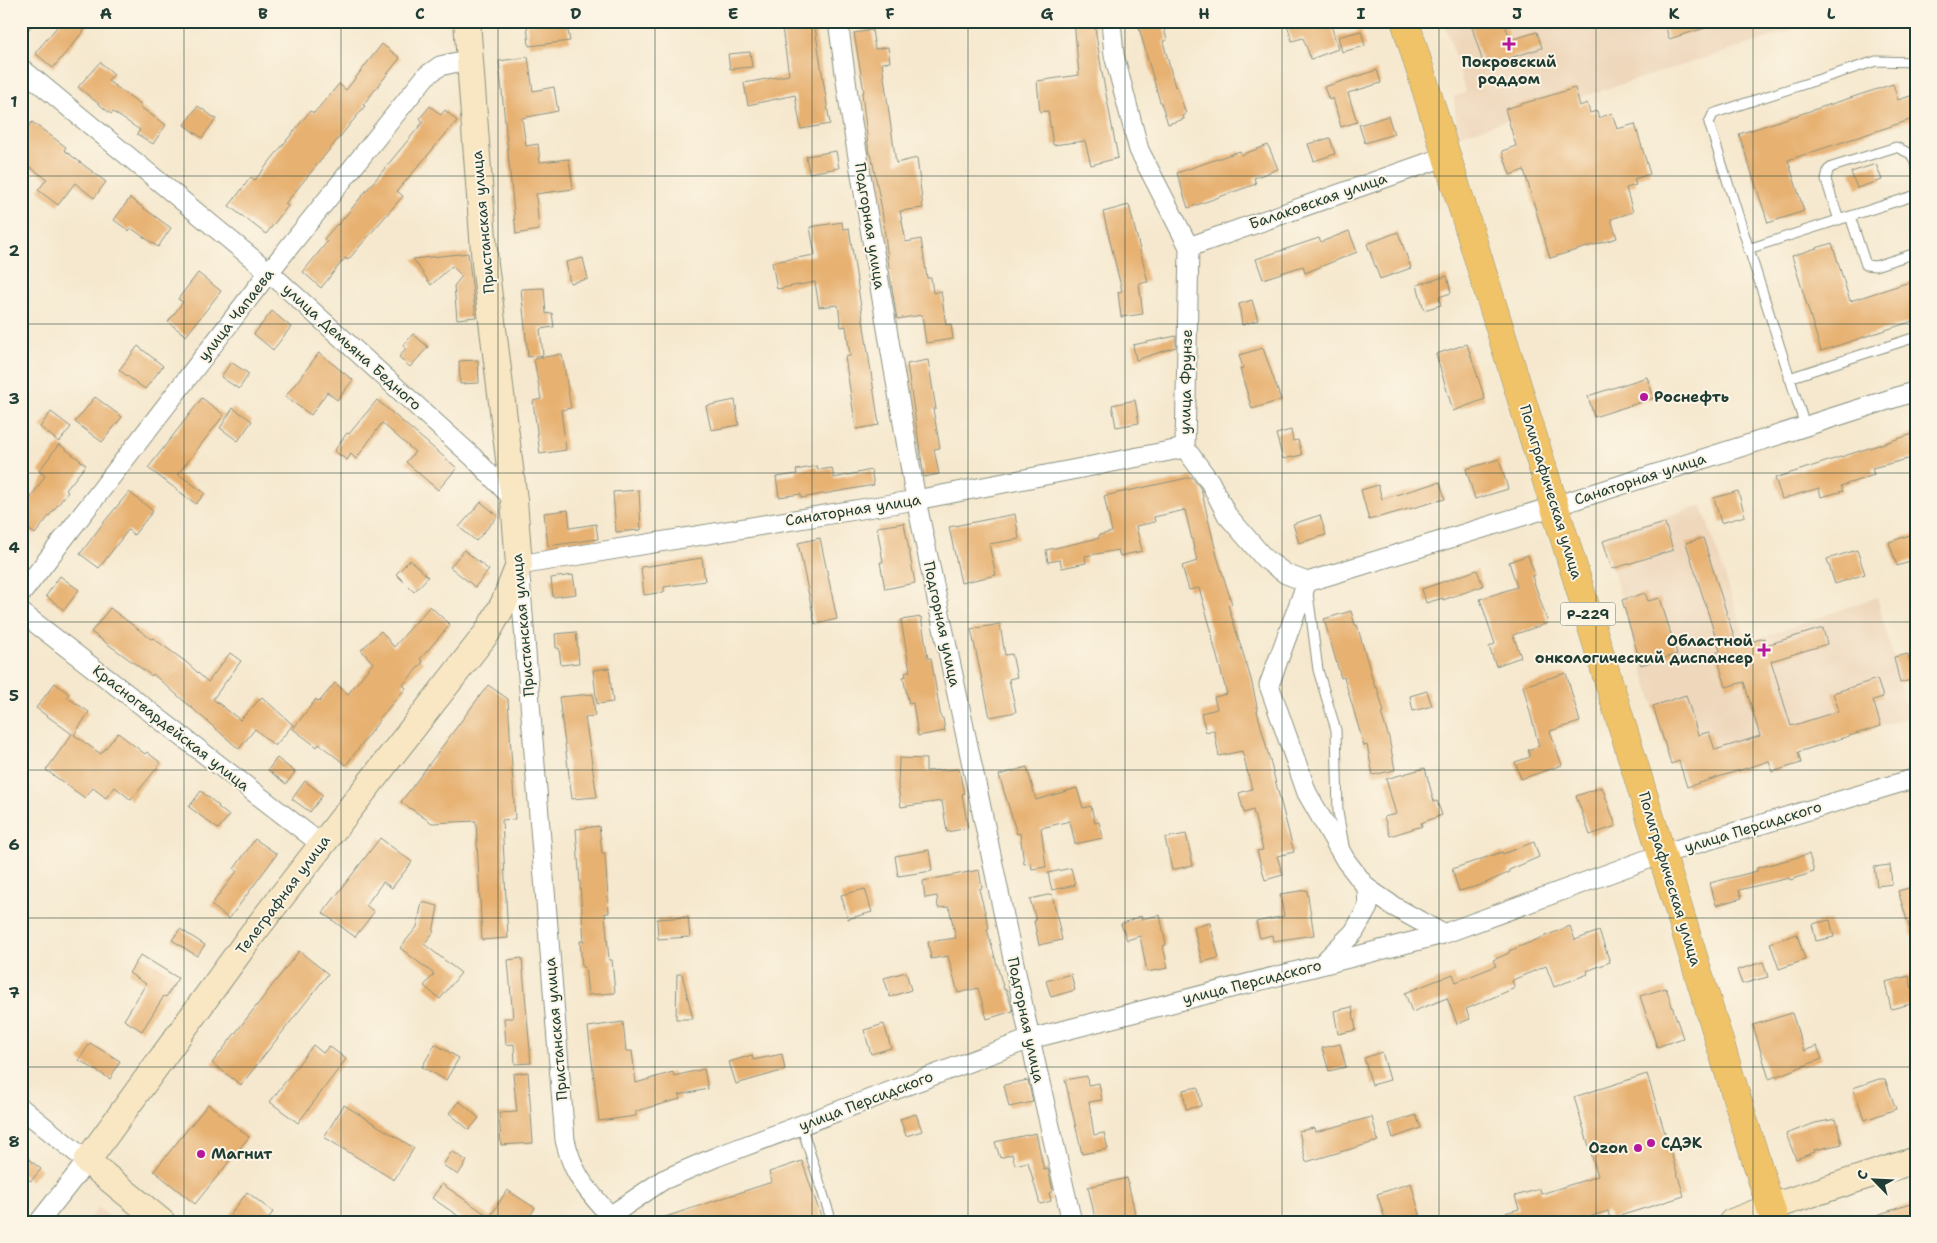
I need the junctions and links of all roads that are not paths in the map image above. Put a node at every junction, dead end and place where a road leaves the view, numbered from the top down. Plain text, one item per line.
1 (467, 21) edge
2 (838, 21) edge
3 (1111, 21) edge
4 (1405, 21) edge
5 (470, 59) junction
6 (1916, 62) edge
7 (21, 68) edge
8 (1447, 156) junction
9 (1916, 165) edge
10 (1916, 195) edge
11 (1850, 216) junction
12 (1839, 220) junction
13 (1189, 247) junction
14 (1748, 249) junction
15 (1916, 253) edge
16 (269, 272) junction
17 (1916, 337) edge
18 (1789, 378) junction
19 (1916, 391) edge
20 (1805, 426) junction
21 (1185, 448) junction
22 (514, 500) junction
23 (916, 500) junction
24 (1555, 506) junction
25 (518, 565) junction
26 (1307, 582) junction
27 (21, 594) edge
28 (21, 612) edge
29 (1916, 778) edge
30 (321, 844) junction
31 (1662, 854) junction
32 (1346, 862) junction
33 (1367, 888) junction
34 (1443, 934) junction
35 (1322, 964) junction
36 (1030, 1039) junction
37 (21, 1108) edge
38 (801, 1125) junction
39 (1916, 1160) edge
40 (87, 1161) junction
41 (1773, 1214) edge
42 (607, 1219) edge
43 (39, 1222) edge
44 (162, 1222) edge
45 (832, 1222) edge
46 (1072, 1222) edge
47 (1732, 1222) edge

1 - 5 street, Пристанская улица
2 - 23 street, Подгорная улица
3 - 13 street, улица Фрунзе
4 - 8 main road, Полиграфическая улица / Р-229
5 - 16 street, улица Чапаева
5 - 22 street, Пристанская улица
6 - 14 lane
7 - 16 street, улица Демьяна Бедного
8 - 13 street, Балаковская улица
8 - 24 main road, Полиграфическая улица / Р-229
9 - 12 lane
10 - 11 lane
11 - 12 lane
11 - 15 lane
12 - 14 lane
13 - 21 street, улица Фрунзе
14 - 18 lane
16 - 22 street, улица Демьяна Бедного
16 - 27 street, улица Чапаева
17 - 18 lane
18 - 20 lane
19 - 20 street, Санаторная улица
20 - 24 street, Санаторная улица
21 - 23 street, Санаторная улица
21 - 26 street, улица Фрунзе
22 - 25 street, Пристанская улица
23 - 25 street, Санаторная улица
23 - 36 street, Подгорная улица
24 - 26 street, Санаторная улица
24 - 31 main road, Полиграфическая улица / Р-229
25 - 30 street, Телеграфная улица
25 - 42 street, Пристанская улица
26 - 32 lane
26 - 32 street
28 - 30 street, Красногвардейская улица
29 - 31 street, улица Персидского
30 - 40 street, Телеграфная улица
31 - 34 street, улица Персидского
31 - 41 main road, Полиграфическая улица / Р-229
32 - 33 street
33 - 34 street
33 - 35 street
34 - 35 street, улица Персидского
35 - 36 street, улица Персидского
36 - 38 street, улица Персидского
36 - 46 street, Подгорная улица
37 - 40 street
38 - 42 street, улица Персидского
38 - 45 lane
39 - 41 street
40 - 43 street, Телеграфная улица
40 - 44 street
41 - 47 street

